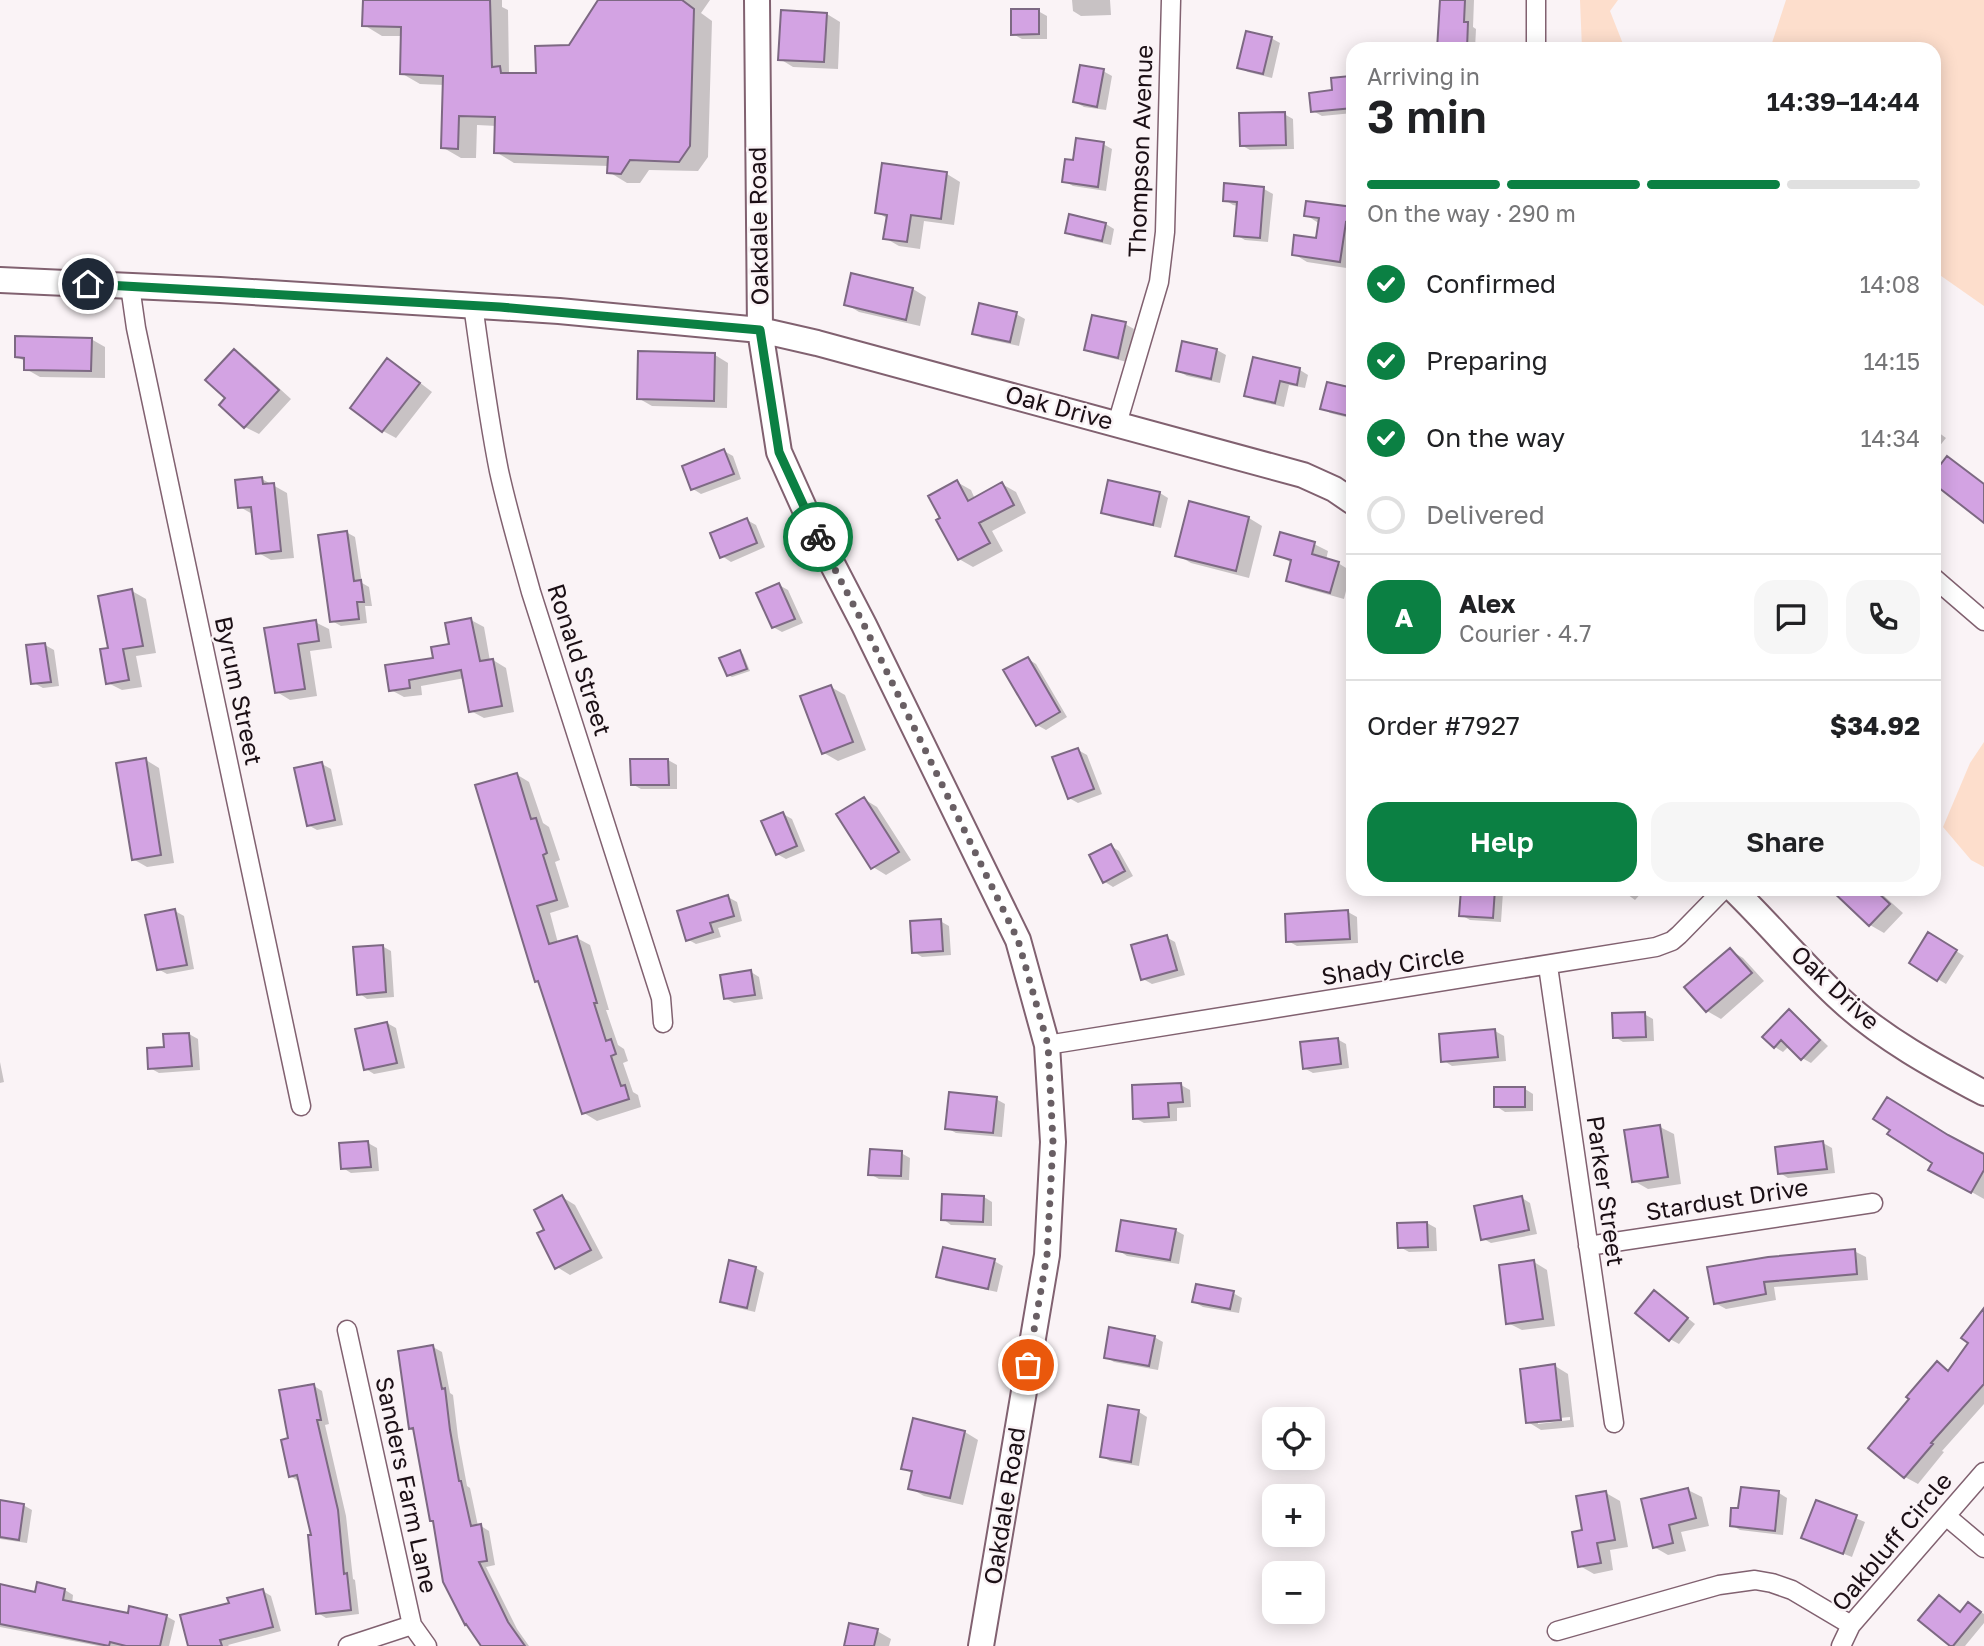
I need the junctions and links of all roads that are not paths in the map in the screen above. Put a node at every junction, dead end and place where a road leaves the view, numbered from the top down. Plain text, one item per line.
1 (757, 0) edge
2 (1171, 0) edge
3 (1536, 0) edge
4 (1536, 42) edge
5 (0, 280) edge
6 (130, 286) junction
7 (473, 305) junction
8 (760, 330) junction
9 (1117, 424) junction
10 (1346, 497) edge
11 (1941, 584) edge
12 (1984, 621) edge
13 (1717, 896) edge
14 (1740, 896) edge
15 (1548, 966) junction
16 (663, 1023) dead end
17 (1048, 1045) junction
18 (1984, 1093) edge
19 (301, 1107) dead end
20 (1873, 1203) dead end
21 (1588, 1246) junction
22 (347, 1330) dead end
23 (1614, 1423) dead end
24 (1984, 1472) edge
25 (1947, 1516) junction
26 (1984, 1548) edge
27 (412, 1625) junction
28 (1851, 1625) junction
29 (1557, 1631) dead end
30 (348, 1646) edge
31 (427, 1646) edge
32 (981, 1646) edge
33 (1841, 1646) edge

1 - 8 main road, Oakdale Road
2 - 9 street, Thompson Avenue
3 - 4 street
5 - 6 main road, Oak Drive
6 - 7 main road, Oak Drive
6 - 19 street, Byrum Street
7 - 8 main road, Oak Drive
7 - 16 street, Ronald Street
8 - 9 main road, Oak Drive
8 - 17 main road, Oakdale Road
9 - 10 main road, Oak Drive
11 - 12 street
13 - 15 street, Shady Circle
14 - 18 main road, Oak Drive
15 - 17 street, Shady Circle
15 - 21 street, Parker Street
17 - 32 main road, Oakdale Road
20 - 21 street, Stardust Drive
21 - 23 street, Parker Street
22 - 27 street, Sanders Farm Lane
24 - 25 street, Oakbluff Circle
25 - 26 street
25 - 28 street, Oakbluff Circle
27 - 30 street
27 - 31 street, Sanders Farm Lane
28 - 29 street
28 - 33 street, Oakbluff Circle

